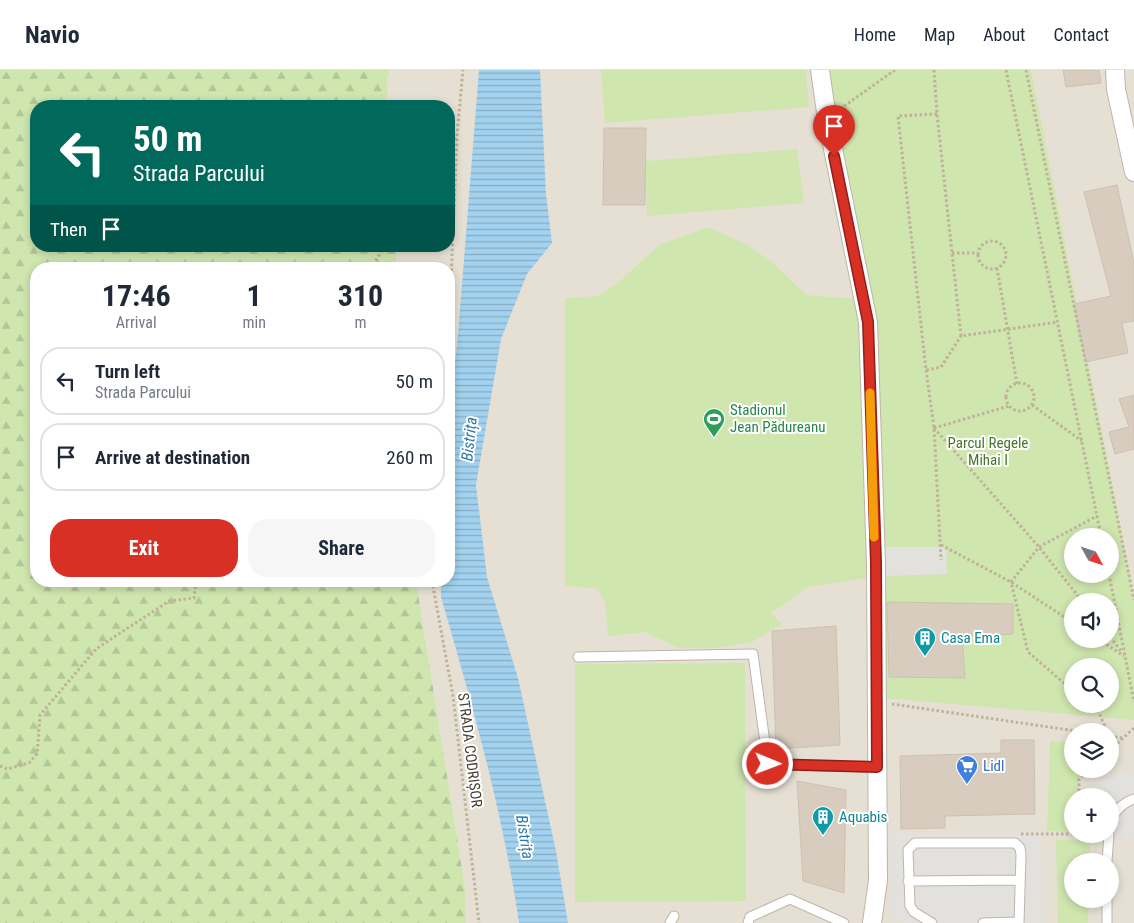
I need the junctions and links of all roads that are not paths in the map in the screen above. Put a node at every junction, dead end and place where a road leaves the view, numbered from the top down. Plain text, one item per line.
1 (820, 70) edge
2 (1115, 70) edge
3 (1134, 172) edge
4 (578, 656) dead end
5 (877, 767) junction
6 (1134, 799) edge
7 (1119, 809) edge
8 (1020, 880) junction
9 (908, 881) junction
10 (1107, 908) edge
11 (1019, 922) edge
12 (748, 923) edge
13 (844, 923) edge
14 (872, 923) edge
15 (932, 923) edge
16 (983, 923) edge
17 (1107, 923) edge

1 - 5 street
2 - 3 street
4 - 5 lane
5 - 14 street
6 - 7 lane
8 - 9 lane
8 - 9 lane
8 - 11 lane
9 - 15 lane
10 - 17 lane
11 - 16 lane
12 - 13 lane

